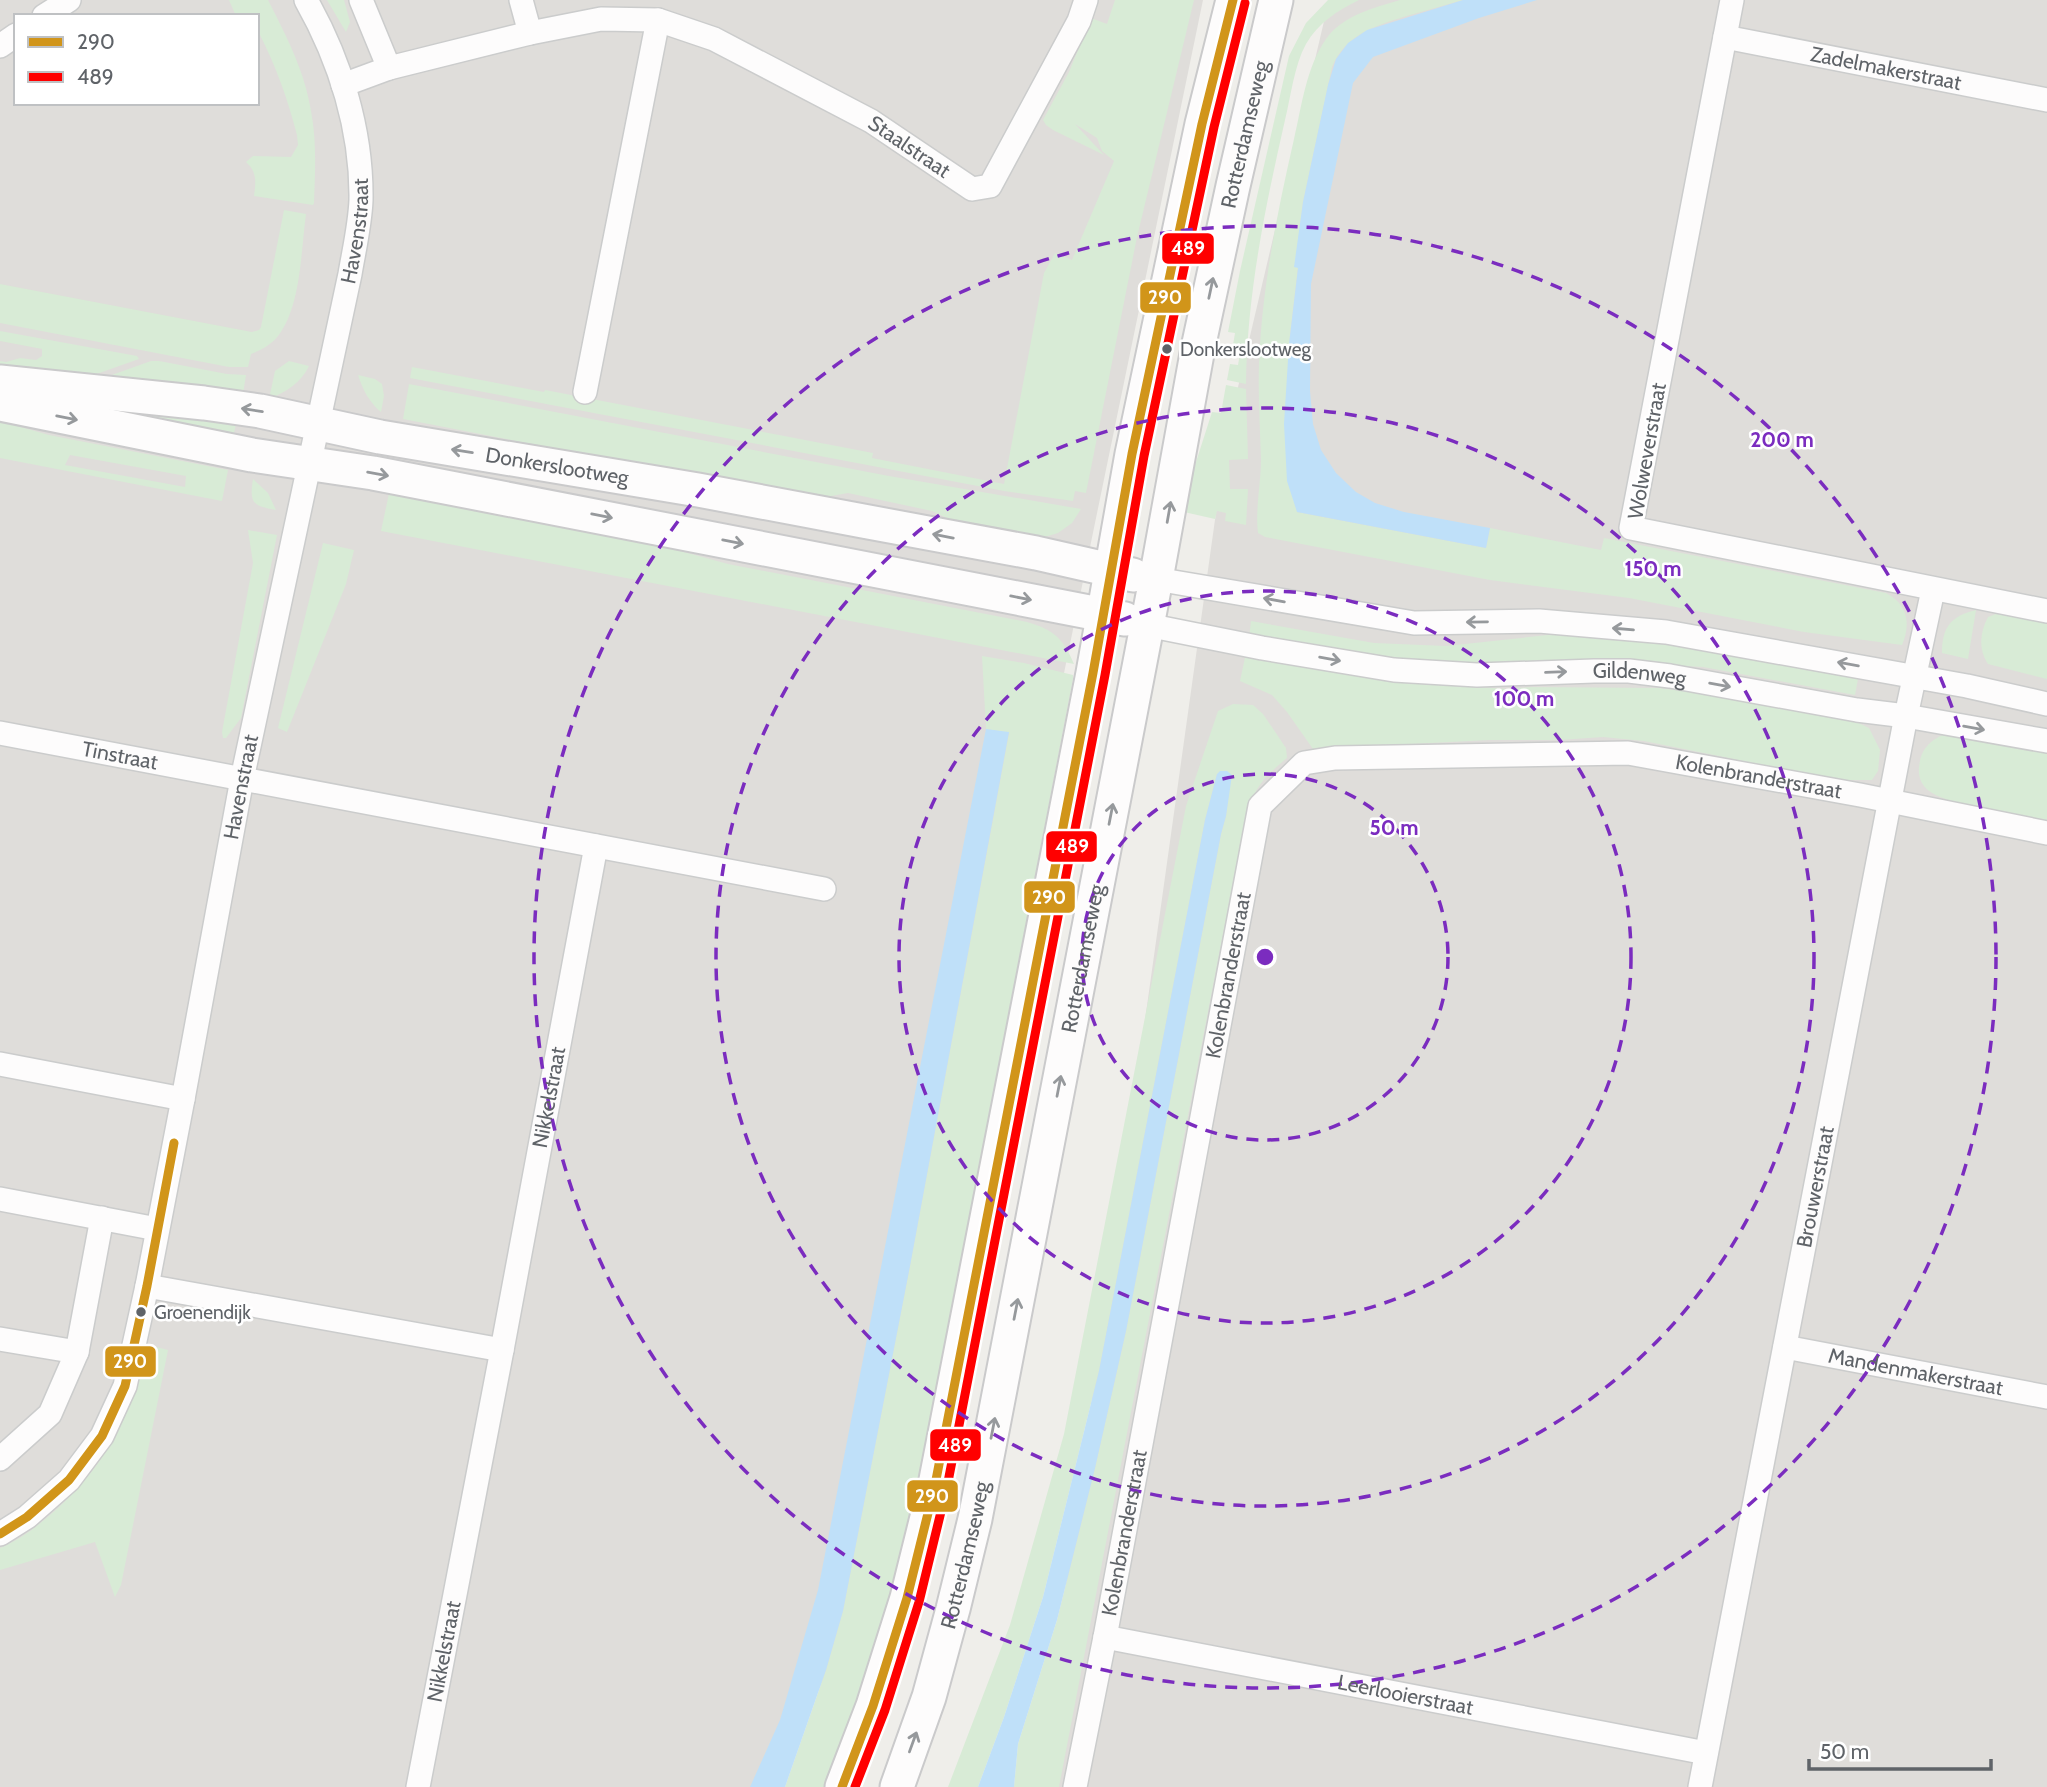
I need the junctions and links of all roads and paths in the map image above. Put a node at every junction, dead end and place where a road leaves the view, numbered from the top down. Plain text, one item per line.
1 (69, 0) edge
2 (306, 0) edge
3 (361, 0) edge
4 (521, 0) edge
5 (1233, 0) edge
6 (1276, 0) edge
7 (1732, 0) edge
8 (1083, 10) edge
9 (47, 14) edge
10 (658, 20) junction
11 (530, 33) junction
12 (1725, 37) junction
13 (389, 68) junction
14 (343, 85) junction
15 (2047, 100) edge
16 (0, 382) edge
17 (585, 392) dead end
18 (0, 404) edge
19 (319, 424) junction
20 (311, 463) junction
21 (1111, 571) junction
22 (1156, 579) junction
23 (1933, 590) junction
24 (2047, 611) edge
25 (1104, 614) junction
26 (1147, 625) junction
27 (1915, 676) junction
28 (2047, 704) edge
29 (1906, 716) junction
30 (0, 733) edge
31 (2047, 741) edge
32 (242, 779) junction
33 (1890, 801) junction
34 (2047, 833) edge
35 (596, 846) junction
36 (824, 890) dead end
37 (0, 1063) edge
38 (183, 1099) junction
39 (0, 1199) edge
40 (102, 1218) junction
41 (158, 1229) junction
42 (147, 1286) junction
43 (0, 1339) edge
44 (1785, 1347) junction
45 (502, 1350) junction
46 (77, 1352) junction
47 (2047, 1397) edge
48 (0, 1459) edge
49 (0, 1534) edge
50 (1105, 1637) junction
51 (1706, 1754) junction
52 (418, 1787) edge
53 (842, 1787) edge
54 (897, 1787) edge
55 (1075, 1787) edge
56 (1700, 1787) edge

1 - 9 street
2 - 14 street, Havenstraat
3 - 13 street
4 - 11 street
5 - 21 main road, Rotterdamseweg
22 -> 6 main road, Rotterdamseweg
7 - 12 street, Wolweverstraat
8 - 10 street, Staalstraat
10 - 11 street, Staalstraat
10 - 17 street
11 - 13 street, Staalstraat
12 - 15 street, Zadelmakerstraat
12 - 23 street, Wolweverstraat
13 - 14 street, Staalstraat
14 - 19 street, Havenstraat
19 -> 16 main road, Donkerslootweg
18 -> 20 main road, Donkerslootweg
19 - 20 street, Havenstraat
21 -> 19 main road, Donkerslootweg
20 -> 25 main road, Donkerslootweg
20 - 32 street, Havenstraat
21 - 22 main road, Donkerslootweg
21 - 25 main road, Rotterdamseweg
22 - 26 main road, Rotterdamseweg
27 -> 22 street, Gildenweg
23 - 24 street, Wolweverstraat
23 - 27 street, Brouwerstraat
25 - 26 main road, Donkerslootweg
25 - 53 main road, Rotterdamseweg
26 -> 29 street, Gildenweg
54 -> 26 main road, Rotterdamseweg
27 - 28 street, Gildenweg
27 - 29 street, Brouwerstraat
29 -> 31 street, Gildenweg
29 - 33 street, Brouwerstraat
30 - 32 street, Tinstraat
32 - 35 street
32 - 38 street, Havenstraat
33 - 34 street, Kolenbranderstraat
33 - 44 street, Brouwerstraat
33 - 50 street, Kolenbranderstraat
35 - 36 street
35 - 45 street, Nikkelstraat
37 - 38 street
38 - 41 street, Havenstraat
39 - 40 street
40 - 41 street
40 - 46 street
41 - 42 street, Havenstraat
42 - 45 street
42 - 49 street, Havenstraat
43 - 46 street
44 - 47 street, Mandenmakerstraat
44 - 51 street, Brouwerstraat
45 - 52 street, Nikkelstraat
46 - 48 street
50 - 51 street, Leerlooierstraat
50 - 55 street, Kolenbranderstraat
51 - 56 street, Brouwerstraat

